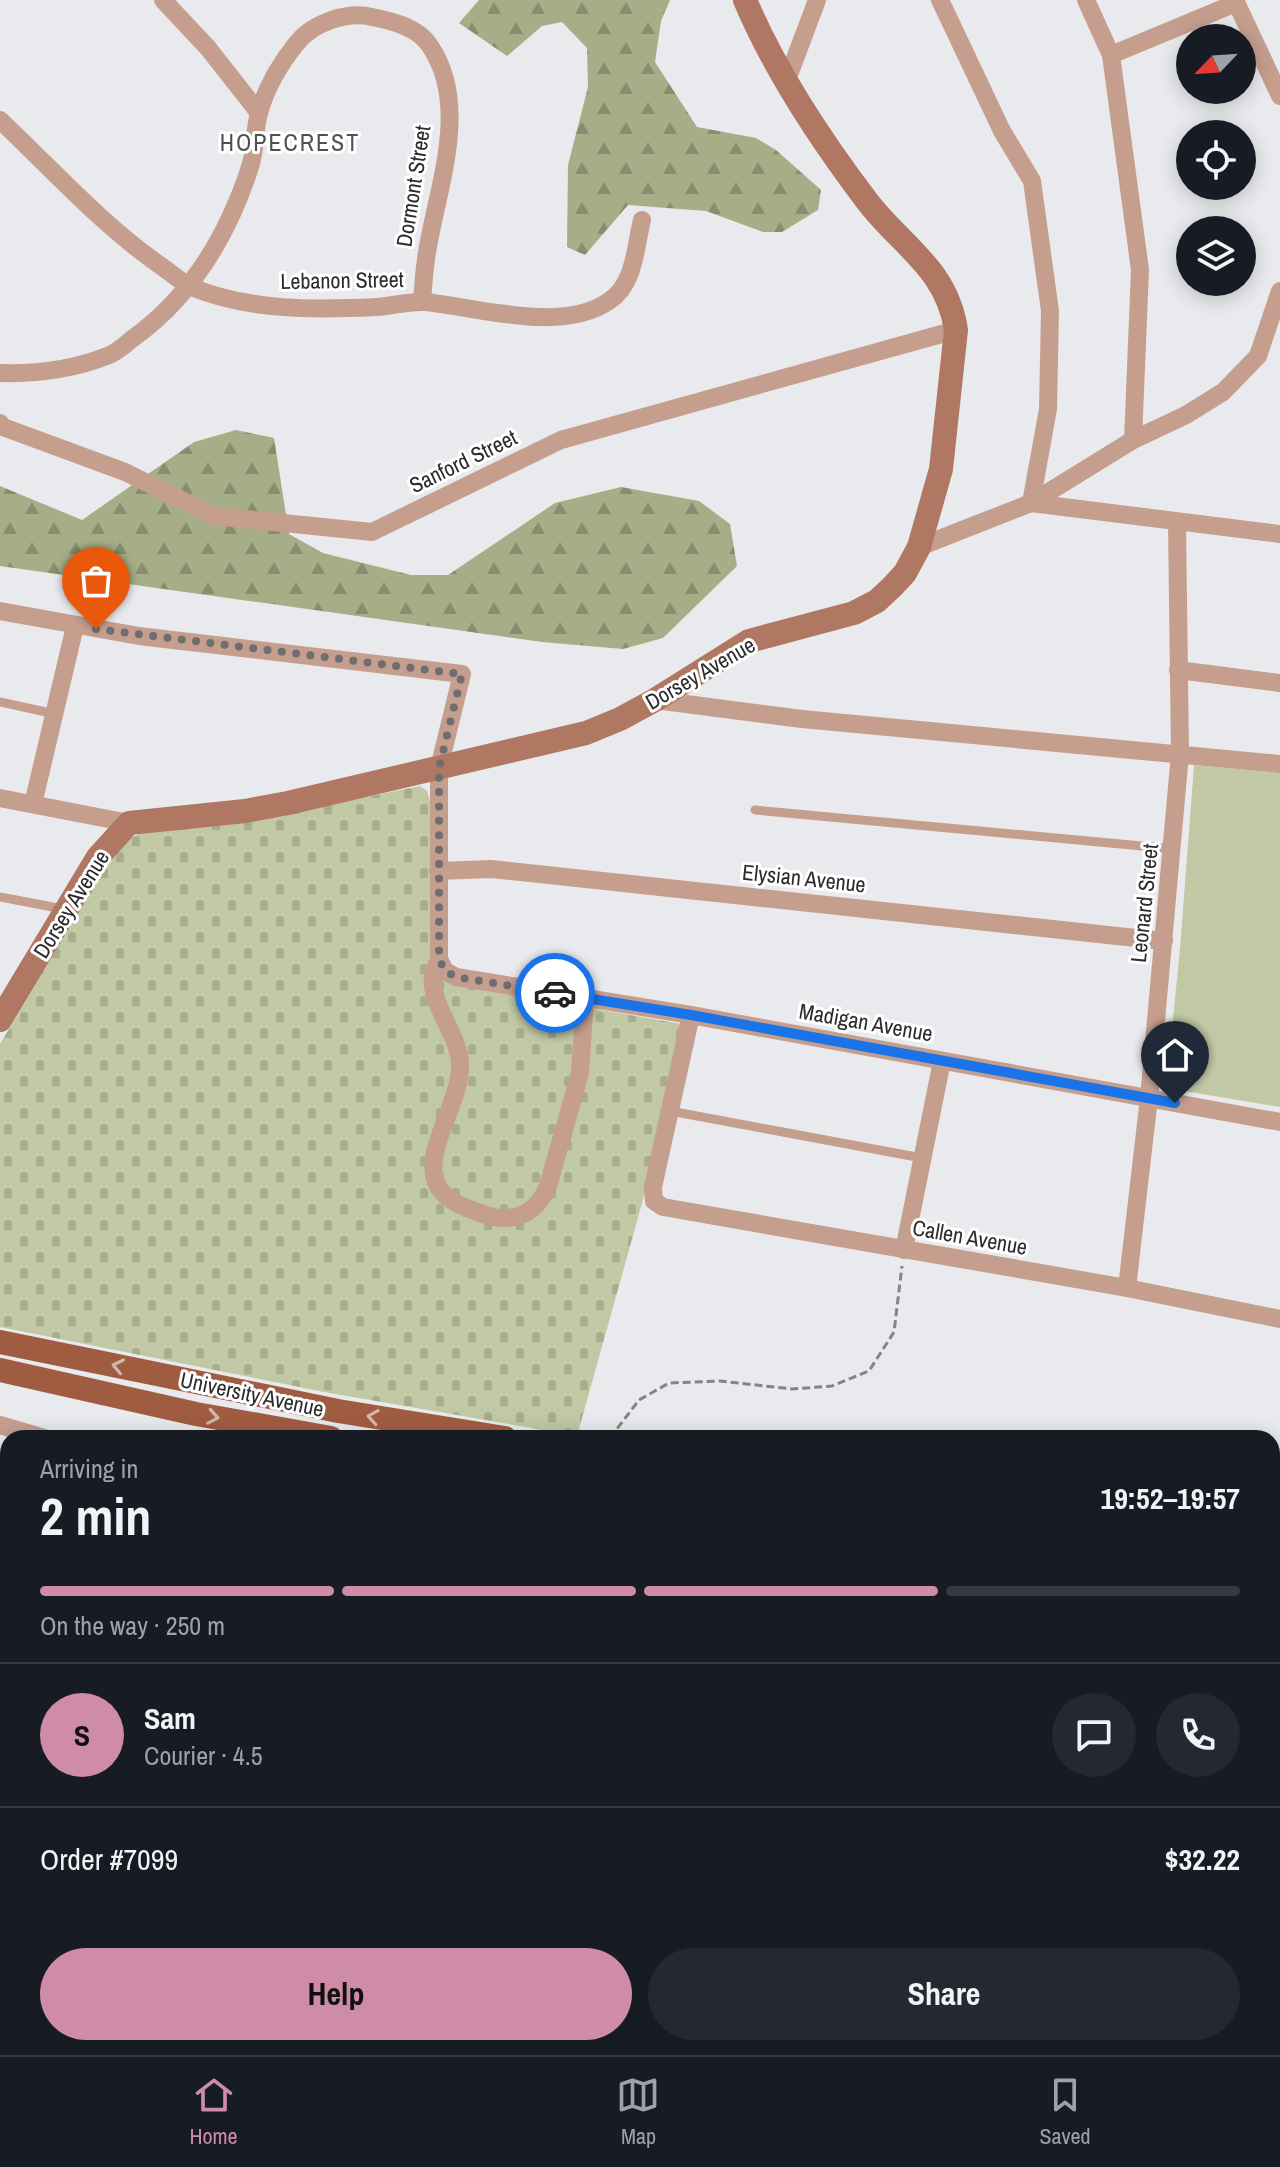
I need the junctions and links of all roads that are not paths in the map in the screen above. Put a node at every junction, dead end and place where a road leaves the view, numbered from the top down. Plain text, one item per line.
1 (163, 0) edge
2 (745, 0) edge
3 (817, 0) edge
4 (940, 0) edge
5 (1086, 0) edge
6 (1236, 2) edge
7 (1111, 55) junction
8 (787, 80) junction
9 (1280, 96) edge
10 (259, 113) junction
11 (0, 120) edge
12 (642, 220) dead end
13 (190, 286) junction
14 (1280, 291) edge
15 (422, 302) junction
16 (956, 330) junction
17 (1, 373) edge
18 (0, 423) edge
19 (1133, 440) junction
20 (1031, 503) junction
21 (1177, 522) junction
22 (1280, 534) edge
23 (919, 547) junction
24 (0, 611) edge
25 (75, 626) junction
26 (1178, 670) junction
27 (1280, 683) edge
28 (655, 700) junction
29 (0, 702) edge
30 (55, 714) junction
31 (1180, 754) junction
32 (1280, 764) edge
33 (439, 768) junction
34 (0, 798) edge
35 (33, 804) junction
36 (755, 810) dead end
37 (129, 823) junction
38 (1174, 849) junction
39 (438, 871) junction
40 (0, 897) edge
41 (65, 909) junction
42 (1164, 941) junction
43 (442, 965) junction
44 (7, 995) edge
45 (585, 998) junction
46 (691, 1015) junction
47 (0, 1020) edge
48 (942, 1061) junction
49 (1149, 1098) junction
50 (670, 1111) junction
51 (1280, 1122) edge
52 (922, 1158) junction
53 (904, 1250) junction
54 (1127, 1288) junction
55 (1280, 1319) edge
56 (0, 1342) edge
57 (0, 1370) edge
58 (286, 1430) edge
59 (456, 1430) edge

1 - 10 street
2 - 8 street, Dorsey Avenue
3 - 8 street
4 - 20 street
5 - 7 street
6 - 7 street
6 - 9 street
7 - 19 street
8 - 16 street, Dorsey Avenue
10 - 13 street, Dormont Street
10 - 15 street, Dormont Street
11 - 13 street, Lebanon Street
12 - 15 street, Lebanon Street
13 - 15 street, Lebanon Street
13 - 17 street, Dormont Street
14 - 19 street
16 - 18 street, Sanford Street
16 - 23 street, Dorsey Avenue
19 - 20 street
20 - 21 street
20 - 23 street
21 - 22 street
21 - 26 street, Leonard Street
23 - 28 street, Dorsey Avenue
24 - 25 street
25 - 30 street
25 - 33 street
26 - 27 street
26 - 31 street, Leonard Street
28 - 31 street
28 - 33 street, Dorsey Avenue
29 - 30 lane
30 - 35 street
31 - 32 street
31 - 38 street, Leonard Street
33 - 37 street, Dorsey Avenue
33 - 39 street
34 - 35 street
35 - 37 street
36 - 38 lane
37 - 41 street, Dorsey Avenue
38 - 42 street, Leonard Street
39 - 42 street, Elysian Avenue
39 - 43 street
40 - 41 lane
41 - 44 street, Dorsey Avenue
42 - 49 street, Leonard Street
43 - 45 street, Madigan Avenue
43 - 45 street
44 - 47 street, Dorsey Avenue
45 - 46 street, Madigan Avenue
46 - 48 street, Madigan Avenue
46 - 50 street
48 - 49 street, Madigan Avenue
48 - 52 street
49 - 51 street, Madigan Avenue
49 - 54 street, Leonard Street
50 - 52 lane
50 - 53 street, Callen Avenue
52 - 53 street
53 - 54 street, Callen Avenue
54 - 55 street, Callen Avenue
59 -> 56 main road, University Avenue
57 -> 58 main road, University Avenue

